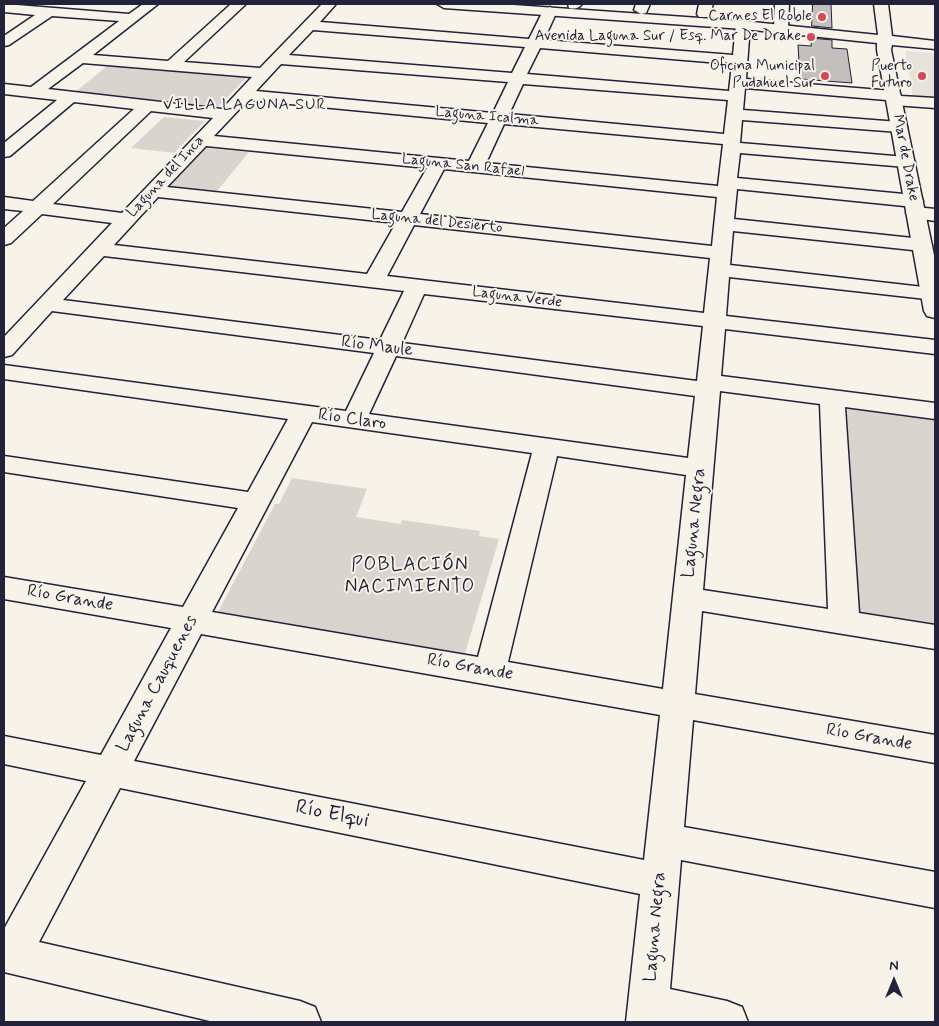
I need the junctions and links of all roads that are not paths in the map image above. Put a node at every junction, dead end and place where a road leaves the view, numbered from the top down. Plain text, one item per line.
1 (151, 4) edge
2 (239, 4) edge
3 (329, 4) edge
4 (444, 4) edge
5 (575, 4) edge
6 (782, 4) edge
7 (881, 4) edge
8 (497, 6) edge
9 (642, 7) edge
10 (4, 8) edge
11 (552, 8) edge
12 (705, 9) edge
13 (48, 12) junction
14 (132, 18) junction
15 (309, 25) junction
16 (742, 25) junction
17 (781, 25) junction
18 (935, 36) edge
19 (885, 37) junction
20 (4, 42) edge
21 (535, 43) junction
22 (935, 45) edge
23 (78, 58) junction
24 (277, 59) junction
25 (171, 66) junction
26 (264, 73) junction
27 (518, 78) junction
28 (4, 90) edge
29 (33, 93) junction
30 (243, 95) junction
31 (70, 97) junction
32 (894, 98) junction
33 (935, 103) edge
34 (146, 106) junction
35 (735, 107) junction
36 (225, 114) junction
37 (498, 118) junction
38 (899, 127) junction
39 (201, 140) junction
40 (4, 152) edge
41 (906, 162) junction
42 (438, 164) junction
43 (474, 167) junction
44 (727, 187) junction
45 (153, 191) junction
46 (4, 203) edge
47 (37, 208) junction
48 (922, 209) edge
49 (127, 219) junction
50 (408, 219) junction
51 (724, 224) junction
52 (4, 239) edge
53 (99, 249) junction
54 (928, 254) edge
55 (720, 262) junction
56 (374, 281) junction
57 (417, 286) junction
58 (47, 304) junction
59 (934, 306) edge
60 (714, 321) junction
61 (935, 347) edge
62 (388, 349) junction
63 (4, 350) edge
64 (4, 372) edge
65 (708, 386) junction
66 (832, 398) junction
67 (935, 411) edge
68 (304, 413) junction
69 (354, 420) junction
70 (546, 447) junction
71 (4, 464) edge
72 (700, 468) junction
73 (256, 502) junction
74 (4, 588) edge
75 (687, 598) junction
76 (193, 620) junction
77 (844, 622) junction
78 (935, 637) edge
79 (490, 671) junction
80 (677, 703) junction
81 (935, 749) edge
82 (4, 750) edge
83 (111, 771) junction
84 (664, 840) junction
85 (660, 881) junction
86 (935, 890) edge
87 (8, 954) edge
88 (227, 1014) edge
89 (647, 1014) edge
90 (300, 1022) edge
91 (727, 1022) edge

1 - 14 street
2 - 25 street
3 - 15 street, Laguna del Inca
4 - 8 street
5 - 9 street
5 - 11 street
6 - 17 street
7 - 19 street, Mar de Drake
8 - 11 street
9 - 12 street
10 - 13 street
11 - 16 street
11 - 21 street
12 - 17 street
13 - 14 street
13 - 20 street
14 - 23 street
15 - 21 street
15 - 24 street, Laguna del Inca
16 - 17 street
16 - 35 street, Laguna Negra
17 - 19 street
18 - 19 street
19 - 22 street
19 - 32 street, Mar de Drake
21 - 27 street
21 - 35 street
23 - 25 street
23 - 29 street
24 - 26 street, Laguna del Inca
24 - 27 street
25 - 26 street
26 - 30 street, Laguna del Inca
27 - 35 street
27 - 37 street
28 - 29 street
29 - 31 street
30 - 36 street, Laguna del Inca
30 - 37 street, Laguna Icalma
31 - 34 street
31 - 40 street
32 - 33 street
32 - 35 street
32 - 38 street, Mar de Drake
34 - 36 street
34 - 47 street
35 - 37 street, Laguna Icalma
35 - 38 street
35 - 41 street, Laguna Icalma
35 - 44 street, Laguna Negra
36 - 39 street, Laguna del Inca
37 - 43 street
38 - 41 street, Mar de Drake
39 - 42 street, Laguna San Rafael
39 - 45 street, Laguna del Inca
41 - 48 street, Mar de Drake
42 - 43 street, Laguna San Rafael
42 - 50 street
43 - 44 street, Laguna San Rafael
44 - 48 street, Laguna San Rafael
44 - 51 street, Laguna Negra
45 - 49 street, Laguna del Inca
45 - 50 street, Laguna del Desierto
46 - 47 street
47 - 49 street
47 - 52 street
48 - 54 street, Mar de Drake
49 - 53 street, Laguna del Inca
50 - 55 street, Laguna del Desierto
50 - 56 street
51 - 54 street
51 - 55 street, Laguna Negra
53 - 56 street, Laguna Verde
53 - 58 street, Laguna del Inca
54 - 59 street, Mar de Drake
55 - 59 street, Laguna del Desierto
55 - 60 street, Laguna Negra
56 - 57 street, Laguna Verde
57 - 60 street, Laguna Verde
57 - 62 street
58 - 62 street, Río Maule
58 - 63 street, Laguna del Inca
60 - 61 street, Laguna Verde
60 - 65 street, Laguna Negra
62 - 65 street, Río Maule
62 - 69 street
64 - 68 street, Río Claro
65 - 66 street, Río Maule
65 - 72 street, Laguna Negra
66 - 67 street, Río Maule
66 - 77 street
68 - 69 street, Río Claro
68 - 73 street, Laguna Cauquenes
69 - 70 street, Río Claro
70 - 72 street, Río Claro
70 - 79 street
71 - 73 street
72 - 75 street, Laguna Negra
73 - 76 street, Laguna Cauquenes
74 - 76 street, Río Grande
75 - 77 street
75 - 80 street, Laguna Negra
76 - 79 street, Río Grande
76 - 83 street, Laguna Cauquenes
77 - 78 street
79 - 80 street, Río Grande
80 - 81 street, Río Grande
80 - 84 street, Laguna Negra
82 - 83 street, Río Elqui
83 - 85 street, Río Elqui
83 - 87 street, Laguna Cauquenes
84 - 85 street, Laguna Negra
84 - 86 street
85 - 89 street, Laguna Negra
87 - 88 street
88 - 90 street
89 - 91 street

